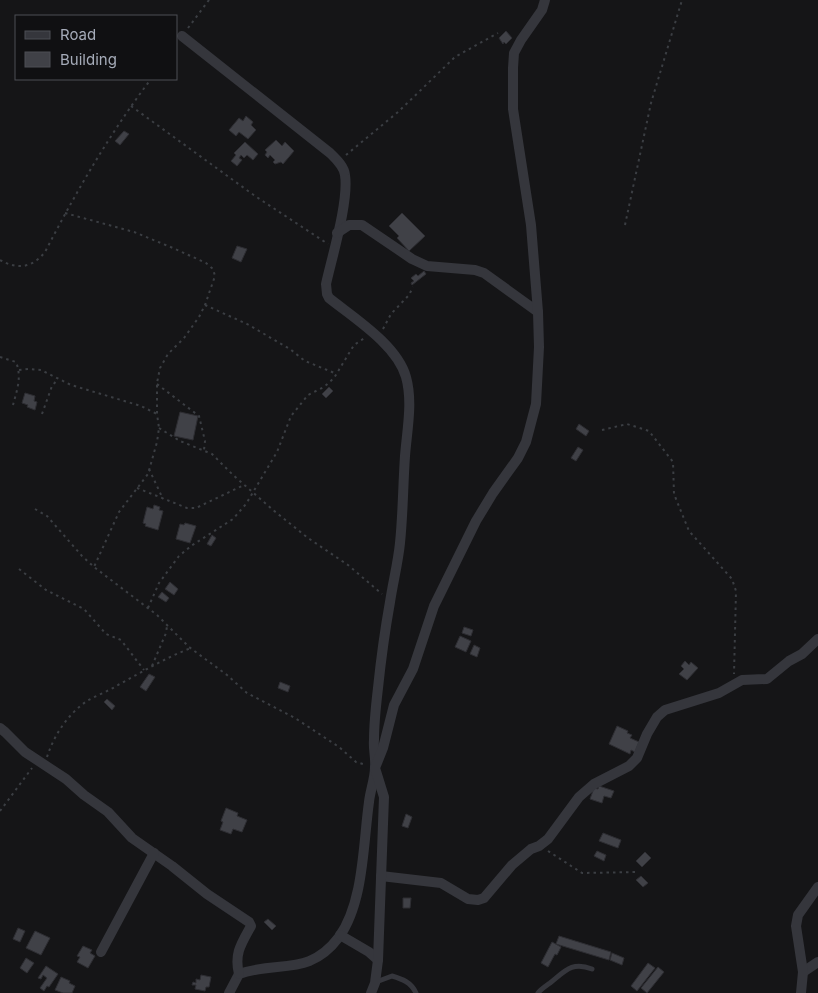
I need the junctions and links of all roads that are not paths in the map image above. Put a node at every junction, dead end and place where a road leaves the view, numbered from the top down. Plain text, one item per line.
1 (545, 0) edge
2 (182, 36) road end
3 (337, 233) junction
4 (538, 312) junction
5 (818, 639) edge
6 (0, 728) edge
7 (376, 768) junction
8 (154, 854) junction
9 (381, 876) junction
10 (818, 887) edge
11 (340, 935) junction
12 (101, 952) dead end
13 (378, 960) junction
14 (818, 962) edge
15 (592, 969) dead end
16 (802, 972) junction
17 (239, 974) junction
18 (375, 983) junction
19 (229, 993) edge
20 (371, 993) edge
21 (416, 993) edge
22 (538, 993) edge
23 (801, 993) edge

1 - 4 street
2 - 3 street
3 - 4 street
3 - 7 street
4 - 7 street
5 - 9 street
6 - 8 street
7 - 9 street
7 - 11 street
8 - 12 street
8 - 17 street
9 - 13 street
10 - 16 street
11 - 13 street
11 - 17 street
13 - 18 street
14 - 16 street
15 - 22 lane
16 - 23 street
17 - 19 street
18 - 20 street
18 - 21 lane

